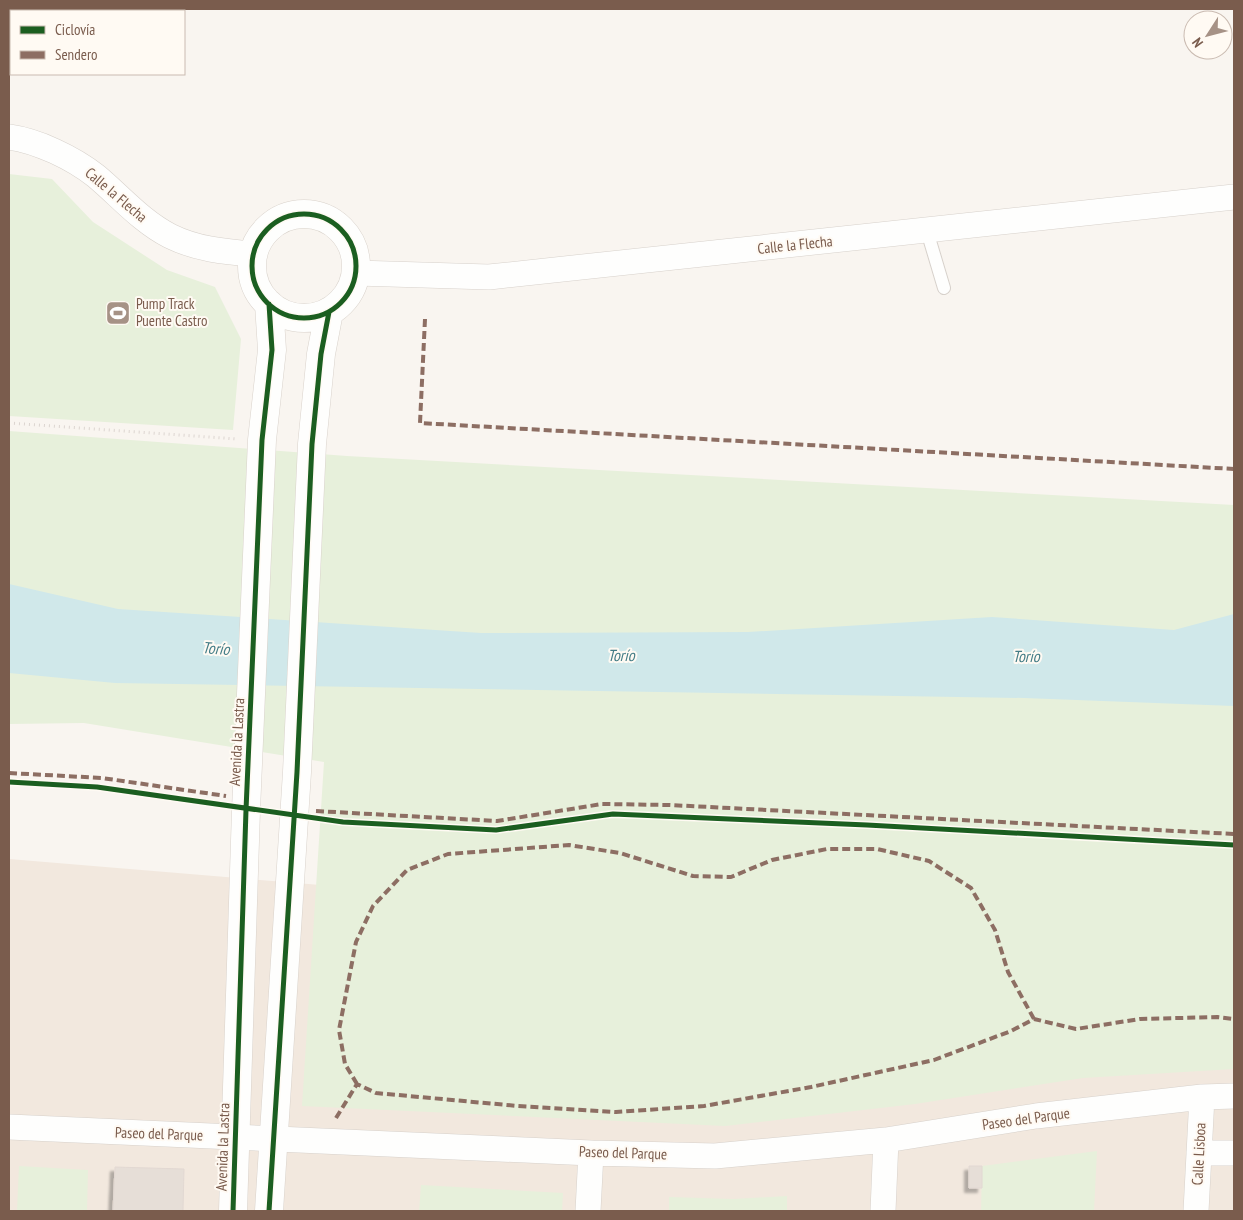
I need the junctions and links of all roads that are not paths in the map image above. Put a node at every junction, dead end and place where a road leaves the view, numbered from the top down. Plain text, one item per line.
1 (9, 137) edge
2 (1234, 197) edge
3 (927, 231) junction
4 (253, 254) junction
5 (356, 273) junction
6 (944, 288) dead end
7 (269, 304) junction
8 (329, 312) junction
9 (1234, 1096) edge
10 (1202, 1097) junction
11 (9, 1127) edge
12 (236, 1136) junction
13 (272, 1138) junction
14 (886, 1140) junction
15 (1234, 1152) edge
16 (591, 1153) junction
17 (1199, 1153) junction
18 (233, 1211) edge
19 (269, 1211) edge
20 (588, 1211) edge
21 (883, 1211) edge
22 (1196, 1211) edge

1 - 4 street, Calle la Flecha
2 - 3 street, Calle la Flecha
3 - 5 street, Calle la Flecha
3 - 6 lane
4 - 5 main road
4 - 7 main road
5 - 8 main road
7 - 8 main road
7 - 12 main road, Avenida la Lastra
8 - 13 main road
9 - 10 street, Paseo del Parque
10 - 14 street, Paseo del Parque
10 - 17 street, Calle Lisboa
11 - 12 street, Paseo del Parque
12 - 13 street, Paseo del Parque
12 - 18 main road, Avenida la Lastra
13 - 16 street, Paseo del Parque
13 - 19 main road
14 - 16 street, Paseo del Parque
14 - 21 street
15 - 17 street
16 - 20 street
17 - 22 street, Calle Lisboa

